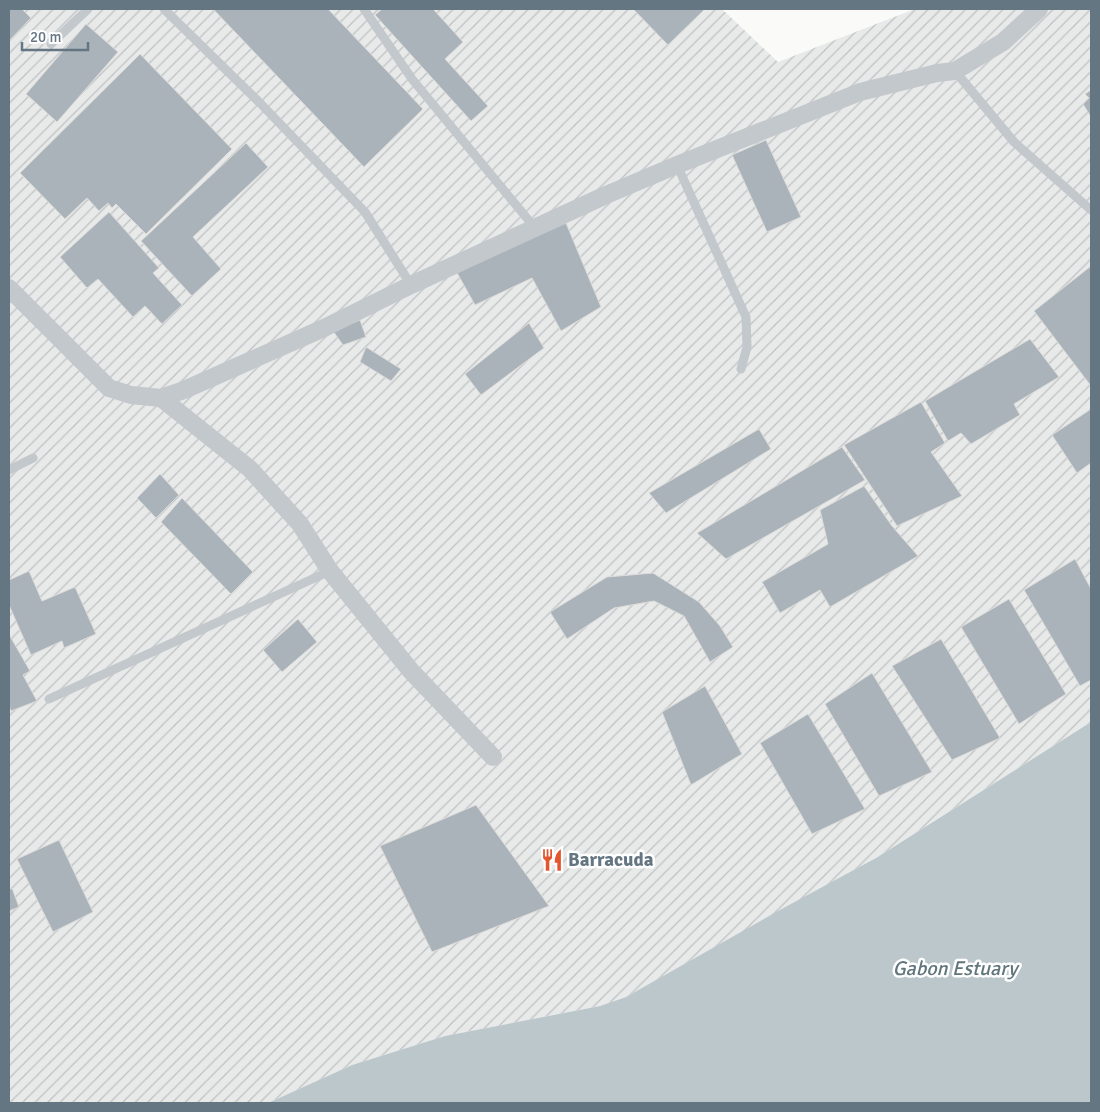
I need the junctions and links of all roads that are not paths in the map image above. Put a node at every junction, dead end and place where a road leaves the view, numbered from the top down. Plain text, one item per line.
1 (88, 9) edge
2 (164, 9) edge
3 (364, 9) edge
4 (1039, 9) edge
5 (51, 44) dead end
6 (955, 71) junction
7 (677, 165) junction
8 (1091, 210) edge
9 (535, 228) junction
10 (410, 285) junction
11 (9, 288) edge
12 (741, 369) dead end
13 (161, 398) junction
14 (33, 458) dead end
15 (9, 470) edge
16 (330, 571) junction
17 (49, 699) dead end
18 (493, 757) dead end

1 - 5 lane
2 - 10 lane
3 - 9 lane
4 - 6 street
6 - 7 street
6 - 8 lane
7 - 9 street
7 - 12 lane
9 - 10 street
10 - 13 street
11 - 13 street
13 - 16 street
14 - 15 lane
16 - 17 lane
16 - 18 street

